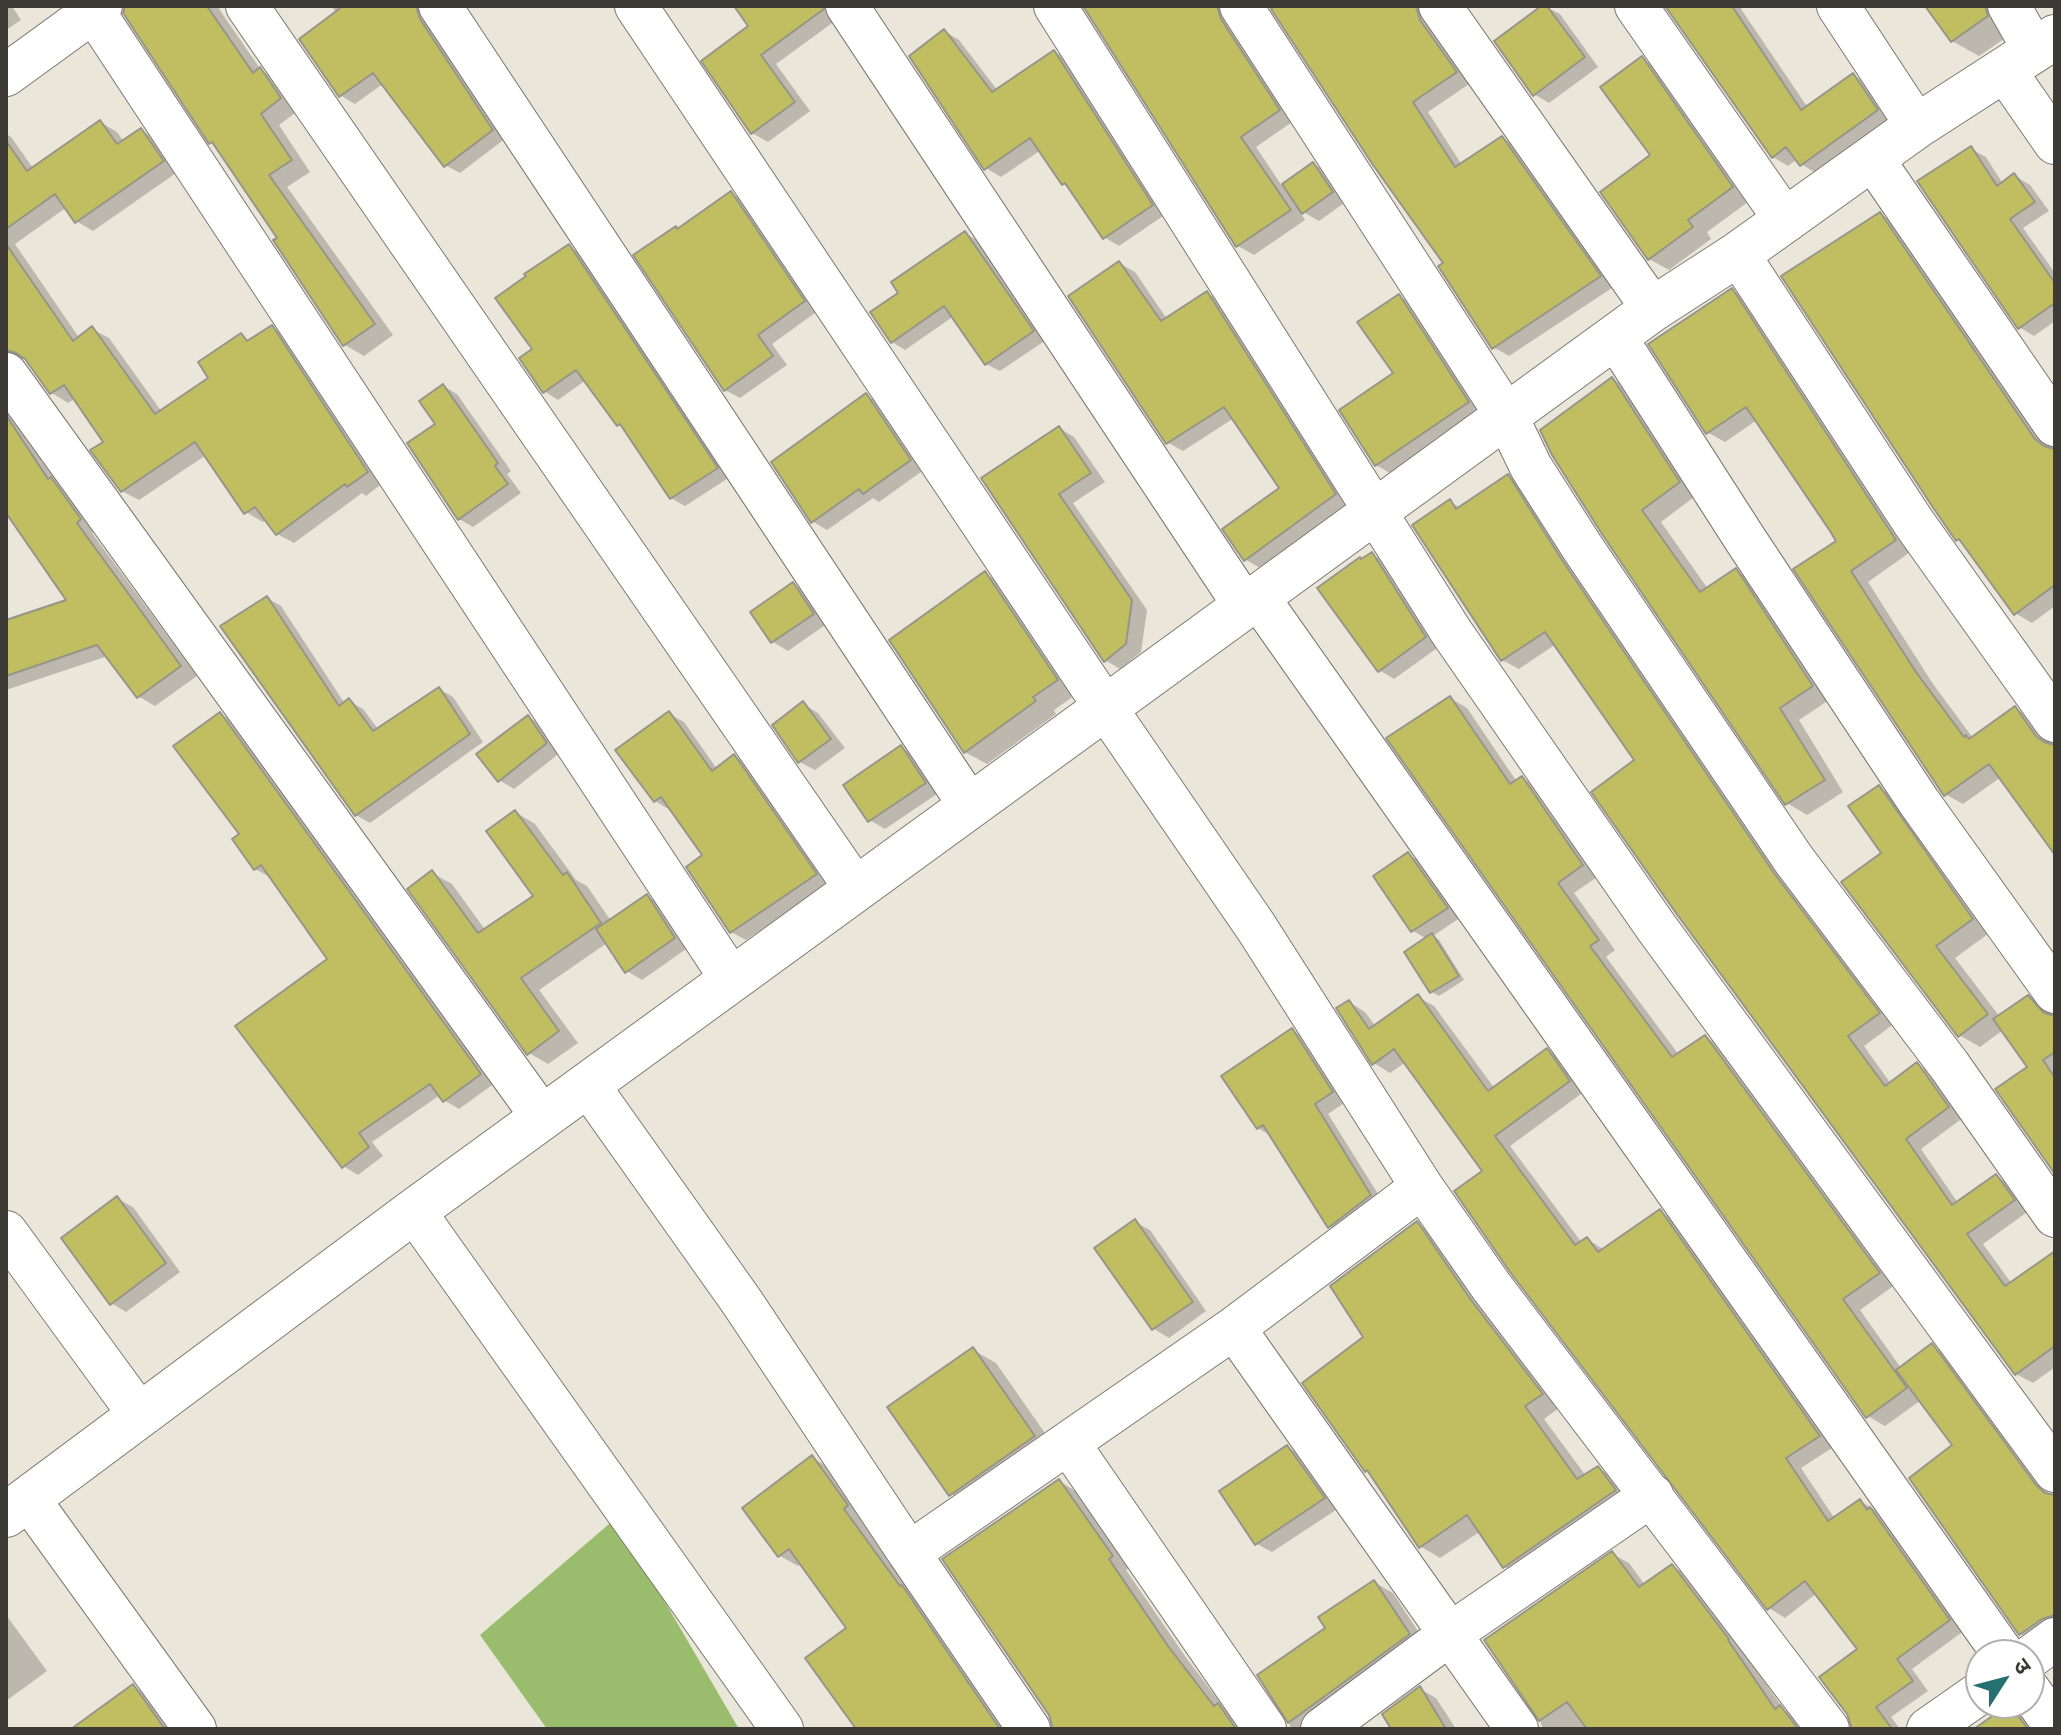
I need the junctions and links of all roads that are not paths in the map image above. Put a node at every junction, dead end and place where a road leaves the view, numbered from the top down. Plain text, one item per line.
1 (247, 6) edge
2 (440, 6) edge
3 (636, 6) edge
4 (847, 6) edge
5 (1055, 6) edge
6 (1241, 6) edge
7 (1440, 6) edge
8 (1636, 6) edge
9 (1838, 6) edge
10 (2009, 6) edge
11 (95, 8) edge
12 (2031, 53) edge
13 (6, 75) edge
14 (1917, 126) junction
15 (2055, 143) edge
16 (1872, 158) junction
17 (1786, 221) junction
18 (1738, 254) junction
19 (1653, 309) junction
20 (1616, 338) junction
21 (6, 374) edge
22 (1506, 415) junction
23 (2055, 425) edge
24 (1376, 510) junction
25 (1251, 600) junction
26 (1105, 707) junction
27 (2055, 721) edge
28 (970, 806) junction
29 (856, 889) junction
30 (732, 980) junction
31 (2055, 992) edge
32 (588, 1085) junction
33 (543, 1118) junction
34 (1422, 1187) junction
35 (414, 1211) junction
36 (2055, 1216) edge
37 (6, 1232) edge
38 (1234, 1328) junction
39 (139, 1414) junction
40 (1069, 1444) junction
41 (2055, 1471) edge
42 (1652, 1495) junction
43 (17, 1507) edge
44 (909, 1553) junction
45 (1450, 1634) junction
46 (1993, 1639) edge
47 (1965, 1703) edge
48 (195, 1729) edge
49 (782, 1729) edge
50 (1029, 1729) edge
51 (1265, 1729) edge
52 (1322, 1729) edge
53 (1517, 1729) edge
54 (1828, 1729) edge
55 (1928, 1729) edge

1 - 29 street
2 - 28 street
3 - 26 street
4 - 25 street
5 - 24 street
6 - 22 street
7 - 19 street
8 - 17 street
9 - 14 street
10 - 12 street
11 - 13 street
11 - 30 street
12 - 14 street
12 - 15 street
14 - 16 street
16 - 17 street
16 - 23 street
17 - 18 street
18 - 19 street
18 - 27 street
19 - 20 street
20 - 22 street
20 - 31 street
21 - 33 street
22 - 24 street
22 - 36 street
24 - 25 street
24 - 41 street
25 - 26 street
25 - 46 street
26 - 28 street
26 - 34 street
28 - 29 street
29 - 30 street
30 - 32 street
32 - 33 street
32 - 44 street
33 - 35 street
34 - 38 street
34 - 42 street
35 - 39 street
35 - 49 street
37 - 39 street
38 - 40 street
38 - 45 street
39 - 43 street
40 - 44 street
40 - 51 street
42 - 45 street
42 - 54 street
43 - 48 street
44 - 50 street
45 - 52 street
45 - 53 street
47 - 55 street

